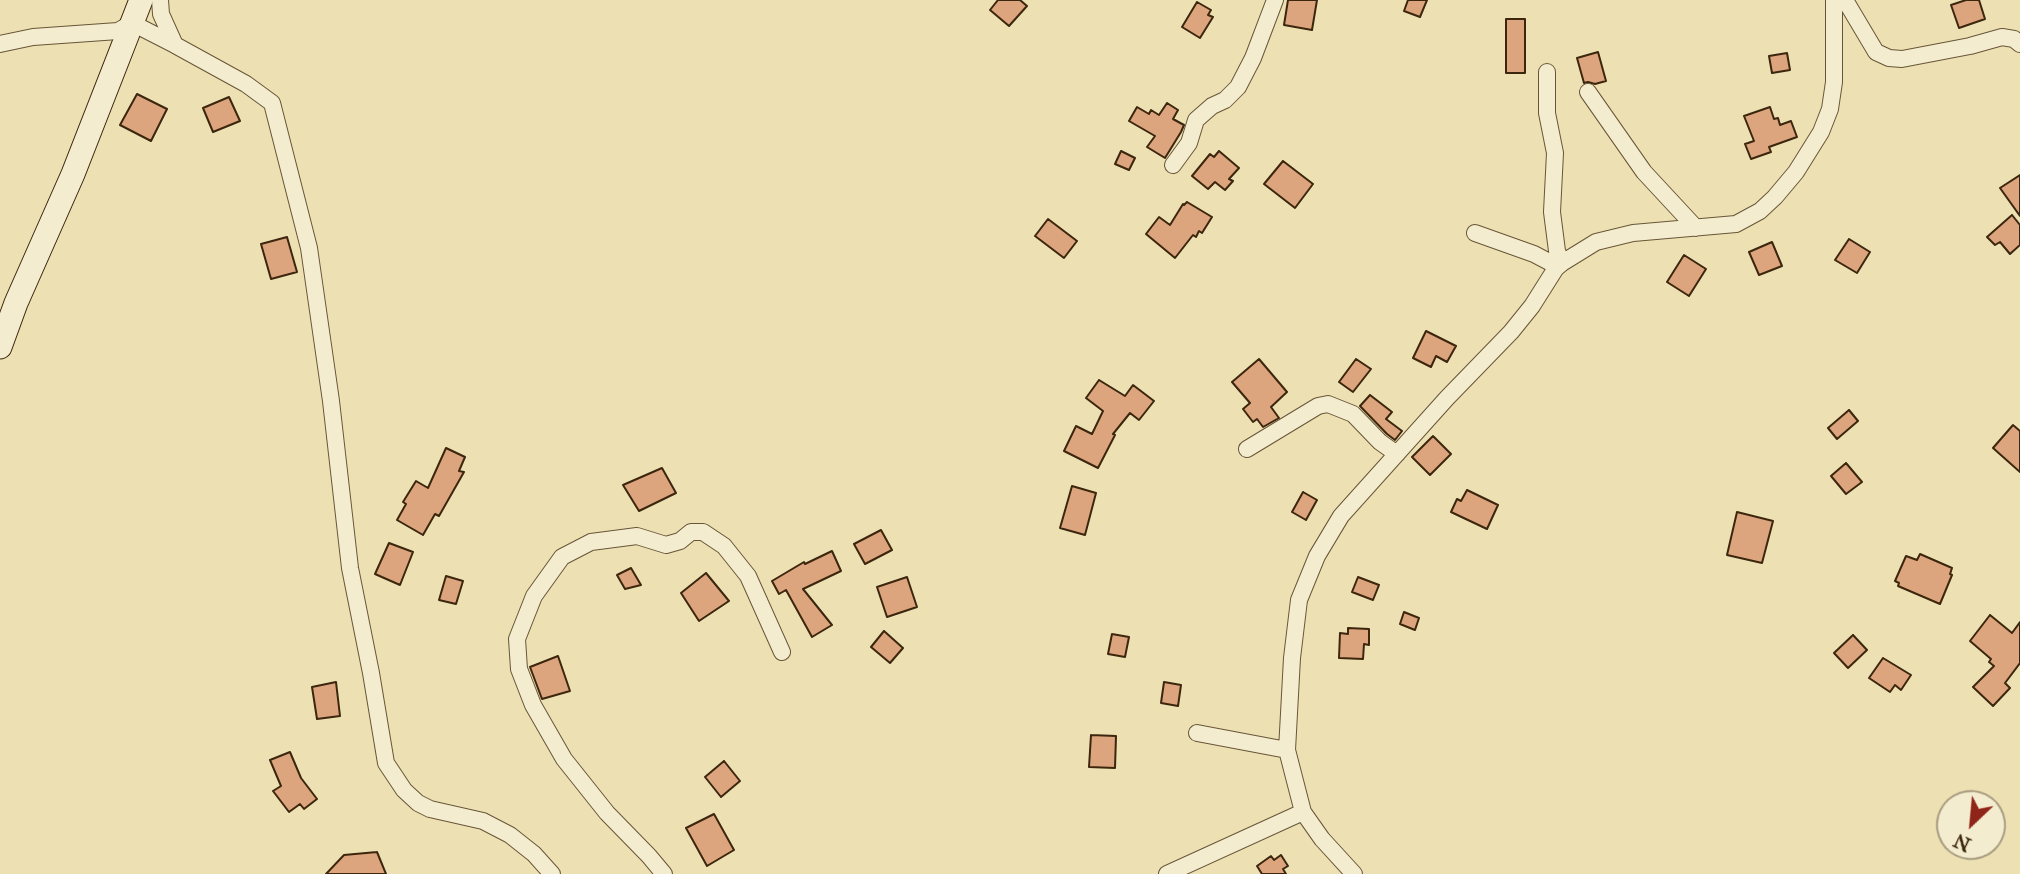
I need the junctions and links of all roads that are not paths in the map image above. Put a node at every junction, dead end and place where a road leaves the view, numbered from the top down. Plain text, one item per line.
1 (141, 0) edge
2 (160, 0) edge
3 (1275, 0) edge
4 (1834, 0) edge
5 (1845, 0) edge
6 (132, 23) junction
7 (0, 44) edge
8 (175, 44) junction
9 (2020, 44) edge
10 (1547, 72) dead end
11 (1588, 92) dead end
12 (1173, 166) dead end
13 (1696, 228) junction
14 (1475, 233) dead end
15 (1559, 266) junction
16 (0, 347) edge
17 (1247, 449) dead end
18 (1397, 454) junction
19 (782, 652) dead end
20 (1197, 733) dead end
21 (1286, 750) junction
22 (1303, 812) junction
23 (552, 874) edge
24 (663, 874) edge
25 (1167, 874) edge
26 (1354, 874) edge

1 - 6 street
2 - 8 street
3 - 12 street
4 - 13 street
5 - 9 street
6 - 7 street
6 - 8 street
6 - 16 street
8 - 23 street
10 - 15 street
11 - 13 street
13 - 15 street
14 - 15 street
15 - 18 street
17 - 18 street
18 - 21 street
19 - 24 street
20 - 21 street
21 - 22 street
22 - 25 street
22 - 26 street

